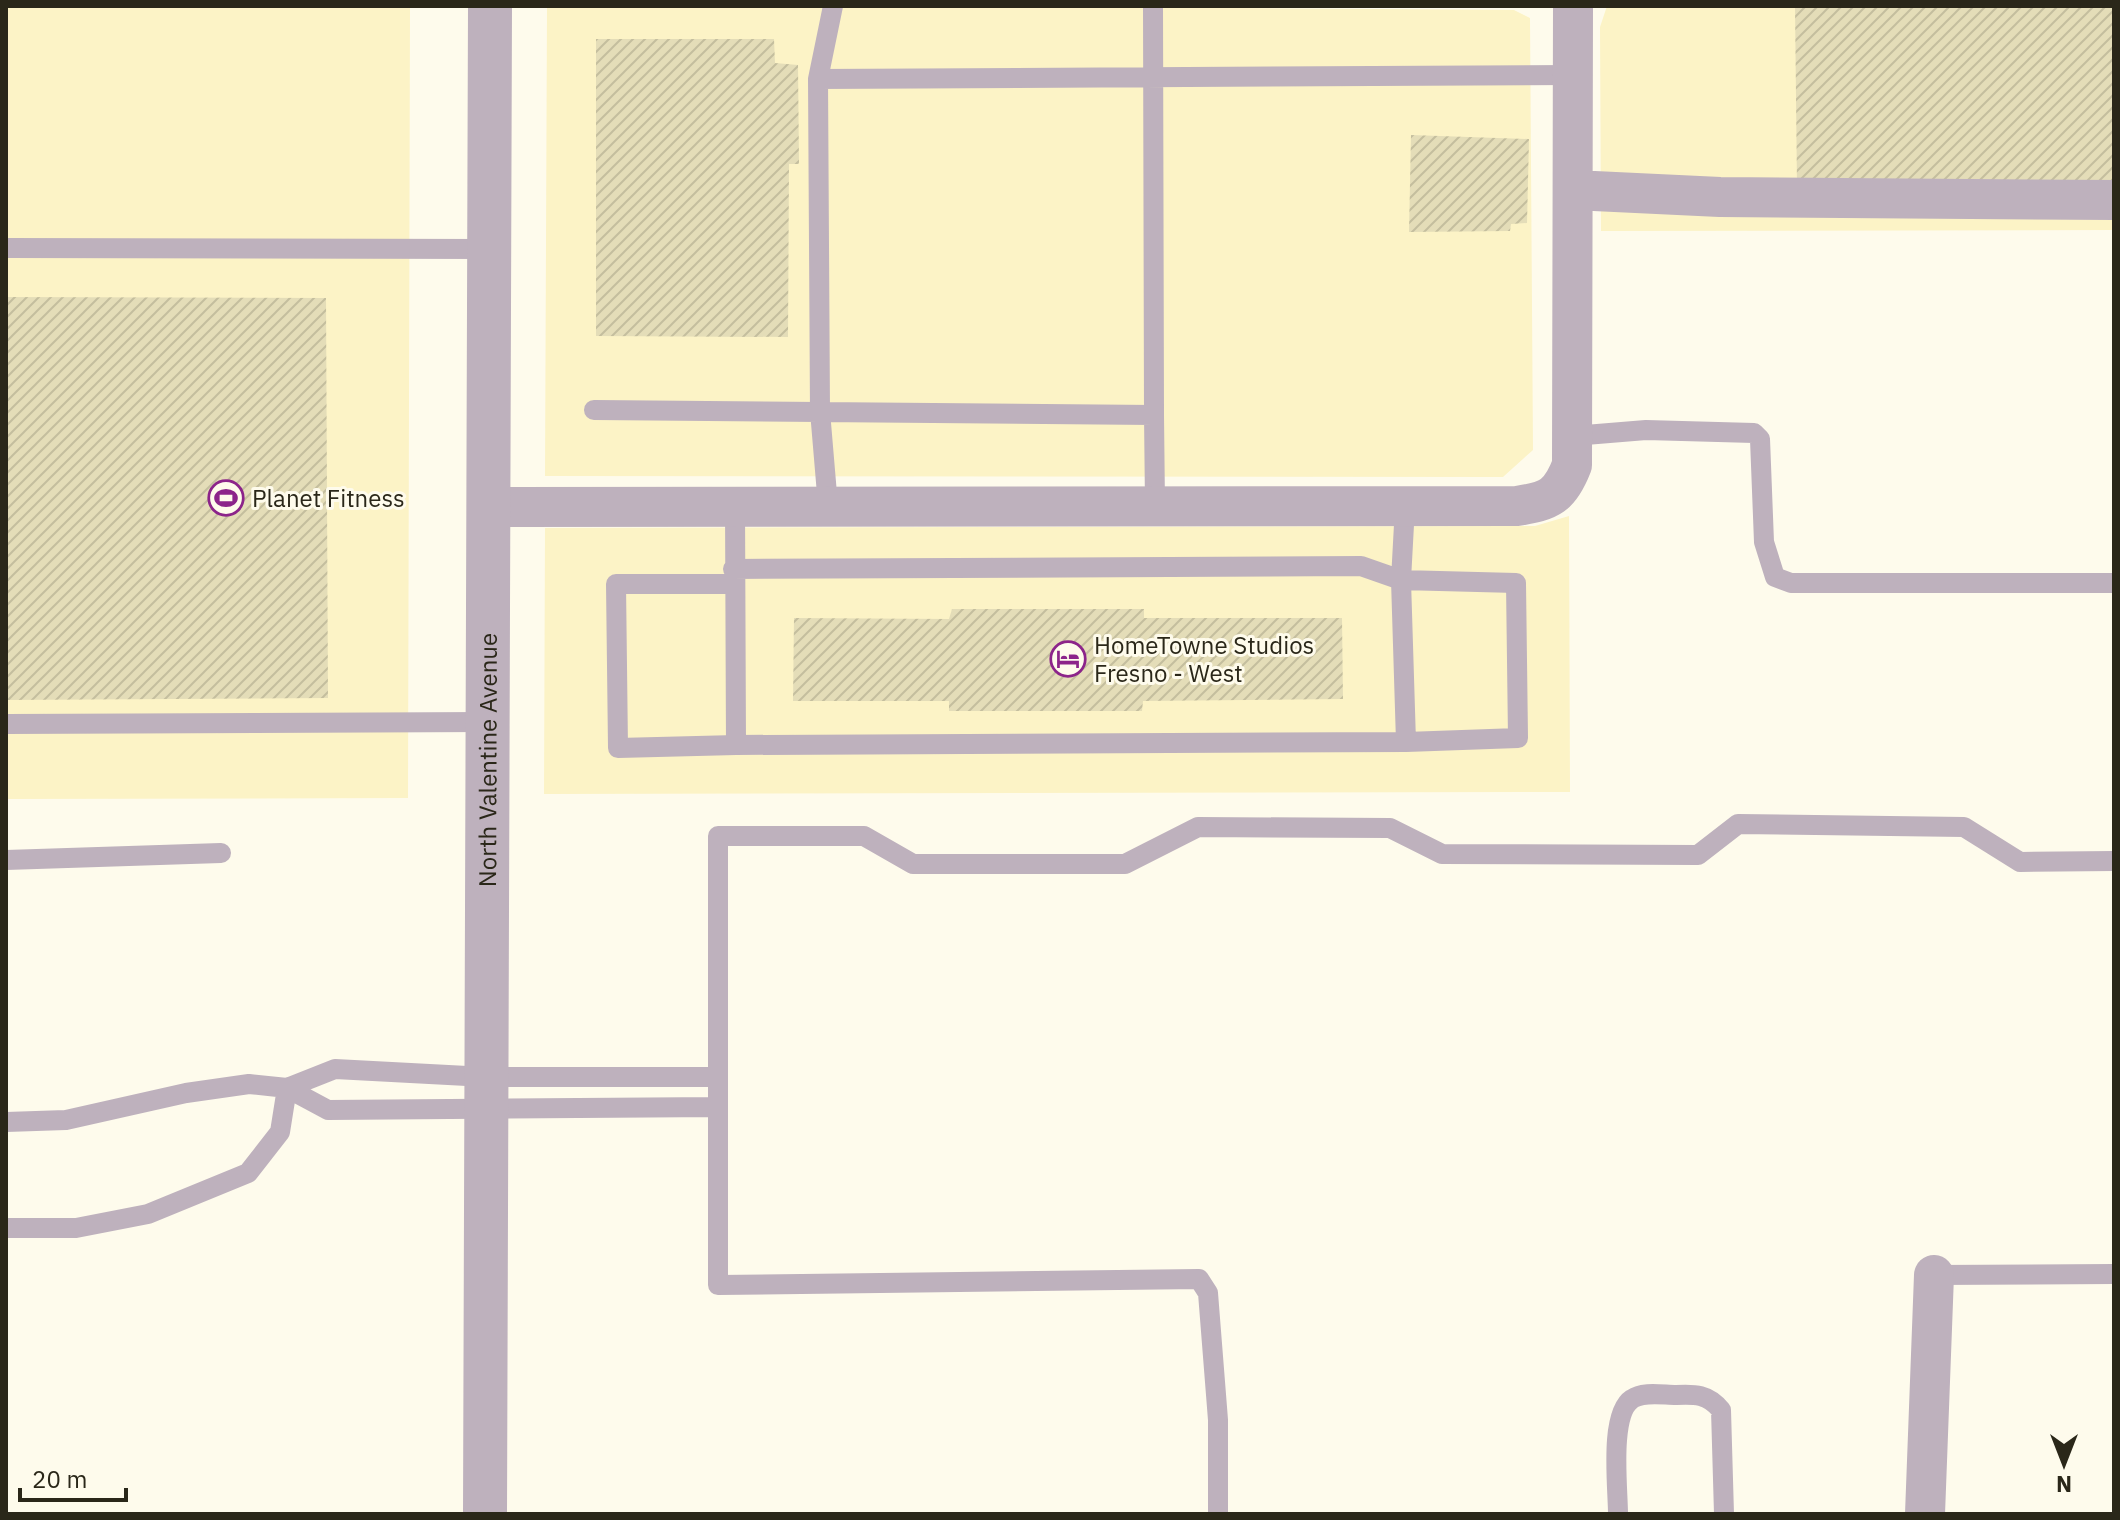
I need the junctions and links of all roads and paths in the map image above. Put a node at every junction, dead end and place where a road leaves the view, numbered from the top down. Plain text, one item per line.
1 (490, 6) edge
2 (833, 6) edge
3 (1153, 6) edge
4 (1573, 6) edge
5 (1572, 75) junction
6 (1152, 78) junction
7 (818, 79) junction
8 (1573, 190) junction
9 (2114, 200) edge
10 (6, 248) edge
11 (488, 249) junction
12 (594, 410) dead end
13 (820, 411) junction
14 (1154, 415) junction
15 (1573, 436) junction
16 (1155, 505) junction
17 (735, 506) junction
18 (828, 506) junction
19 (1405, 506) junction
20 (488, 507) junction
21 (733, 577) junction
22 (1401, 580) junction
23 (2114, 583) edge
24 (487, 722) junction
25 (6, 724) edge
26 (1406, 742) junction
27 (736, 745) junction
28 (221, 853) dead end
29 (6, 860) edge
30 (2114, 861) edge
31 (718, 1077) junction
32 (287, 1088) junction
33 (486, 1092) junction
34 (718, 1107) junction
35 (6, 1122) edge
36 (6, 1228) edge
37 (2114, 1274) edge
38 (1934, 1275) joint
39 (485, 1514) edge
40 (1218, 1514) edge
41 (1618, 1514) edge
42 (1724, 1514) edge
43 (1925, 1514) edge

1 - 11 street, North Valentine Avenue
2 - 7 lane
3 - 6 lane
4 - 5 street
5 - 6 lane
5 - 8 street
6 - 7 lane
6 - 14 lane
7 - 13 lane
8 - 9 street
8 - 15 street
10 - 11 lane
11 - 20 street, North Valentine Avenue
12 - 13 lane
13 - 14 lane
13 - 18 lane
14 - 16 lane
15 - 19 street
15 - 23 lane
16 - 18 street
16 - 19 street
17 - 18 street
17 - 20 street
17 - 21 lane
19 - 22 lane
20 - 24 street, North Valentine Avenue
21 - 22 lane
21 - 27 lane
21 - 27 lane
22 - 26 lane
22 - 26 lane
24 - 25 lane
24 - 33 street, North Valentine Avenue
26 - 27 lane
28 - 29 lane
30 - 31 lane
31 - 33 lane
31 - 34 lane
32 - 33 lane
32 - 33 lane
32 - 35 lane
32 - 36 lane
33 - 34 lane
33 - 39 street, North Valentine Avenue
34 - 40 lane
37 - 38 lane
38 - 43 street
41 - 42 lane

